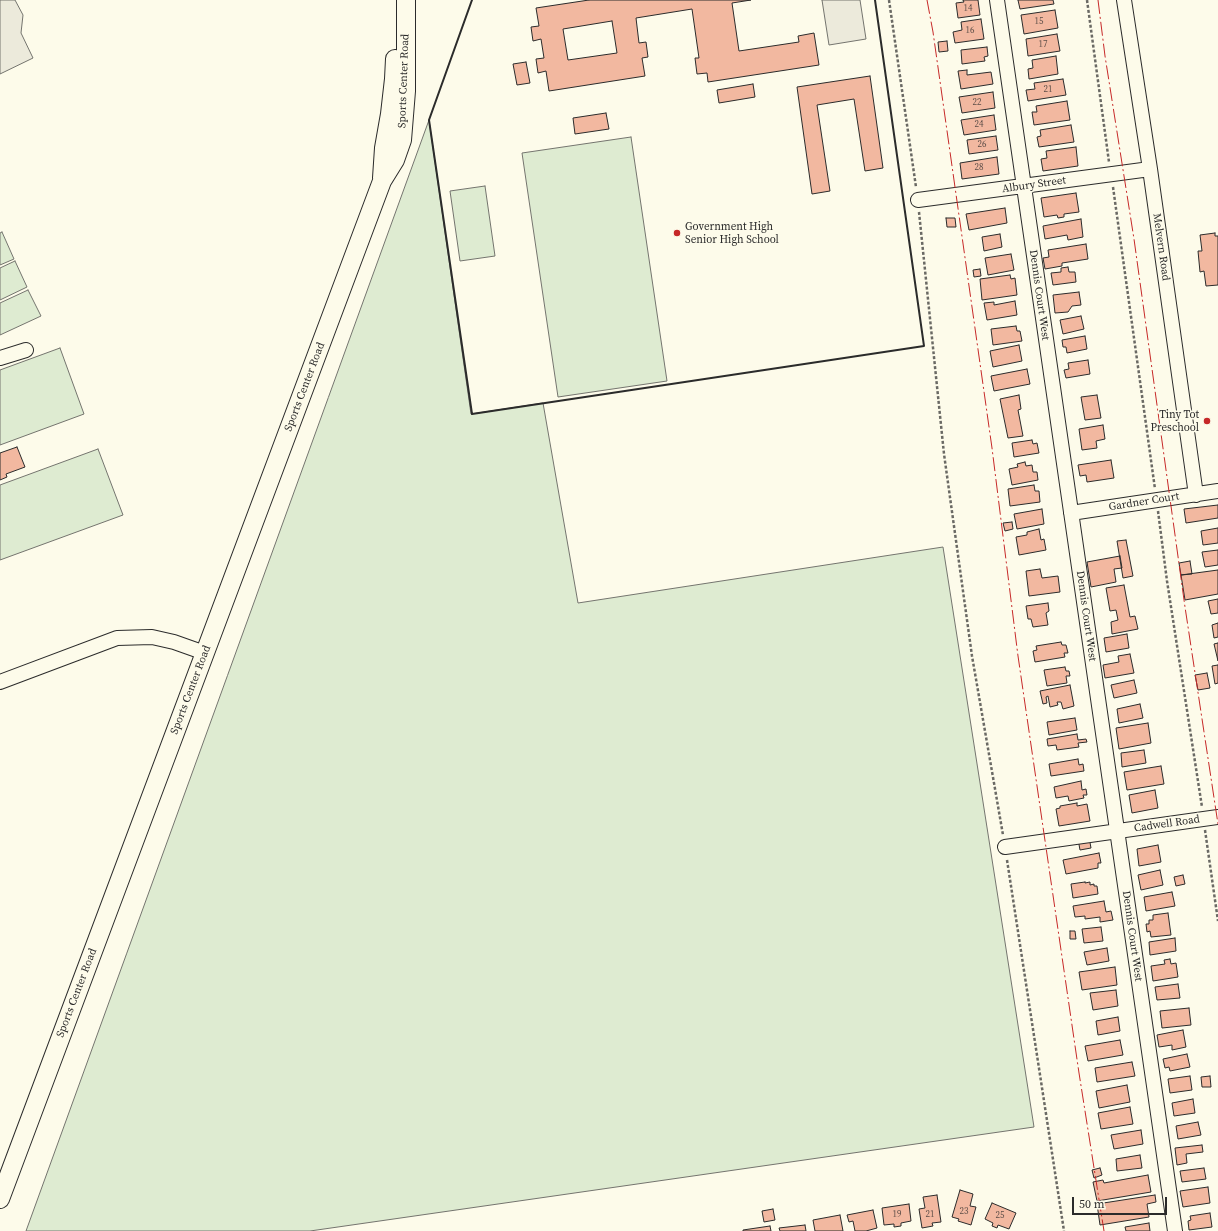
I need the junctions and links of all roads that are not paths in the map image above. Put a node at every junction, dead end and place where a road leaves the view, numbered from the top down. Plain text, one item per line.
1 (395, 0) edge
2 (406, 0) edge
3 (997, 0) edge
4 (1124, 0) edge
5 (1150, 169) junction
6 (382, 181) junction
7 (1024, 186) junction
8 (918, 200) road end
9 (26, 350) dead end
10 (0, 358) edge
11 (1218, 491) edge
12 (1196, 494) junction
13 (1071, 513) junction
14 (205, 653) junction
15 (0, 682) edge
16 (1218, 817) edge
17 (1117, 832) junction
18 (1005, 847) road end
19 (0, 1199) edge
20 (1175, 1231) edge

1 - 6 main road, Sports Center Road
2 - 6 main road, Sports Center Road
3 - 7 street, Dennis Court West
4 - 5 street, Melvern Road
5 - 7 street, Albury Street
5 - 12 street, Melvern Road
6 - 14 main road, Sports Center Road
7 - 8 street, Albury Street
7 - 13 street, Dennis Court West
9 - 10 street
11 - 12 street, Gardner Court
12 - 13 street, Gardner Court
13 - 17 street, Dennis Court West
14 - 15 street
14 - 19 main road, Sports Center Road
16 - 17 street, Cadwell Road
17 - 18 street, Cadwell Road
17 - 20 street, Dennis Court West

